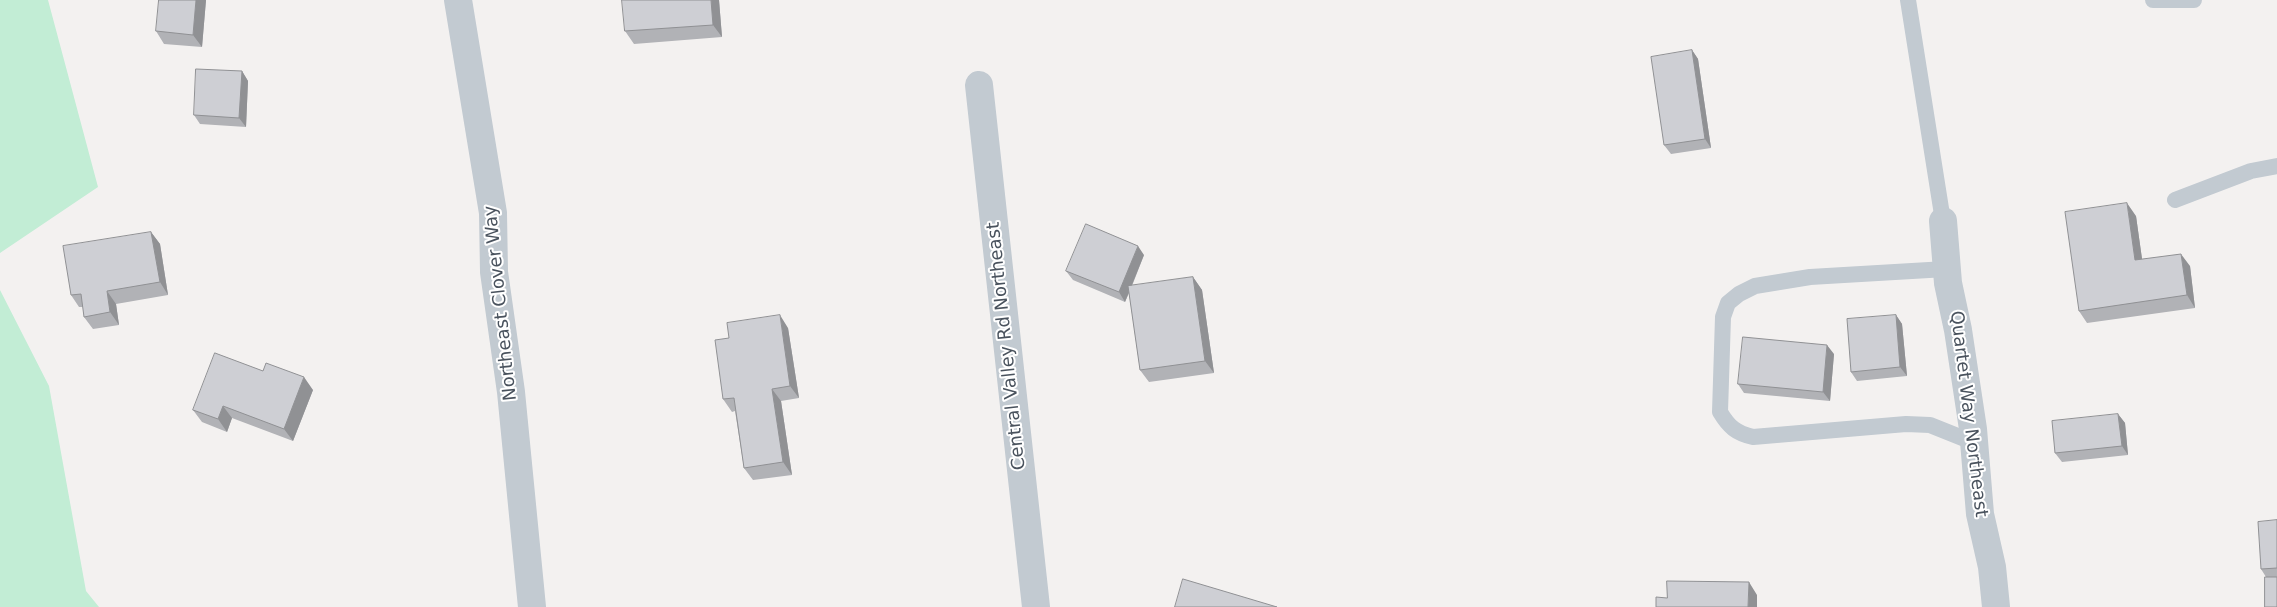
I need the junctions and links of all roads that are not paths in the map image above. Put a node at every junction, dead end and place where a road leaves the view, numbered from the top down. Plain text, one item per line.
1 (458, 0) edge
2 (1908, 0) edge
3 (2153, 0) edge
4 (2194, 0) edge
5 (979, 85) dead end
6 (2277, 166) edge
7 (2175, 200) dead end
8 (1943, 221) joint
9 (1946, 269) junction
10 (1975, 443) junction
11 (532, 607) edge
12 (1036, 607) edge
13 (1996, 607) edge

1 - 11 street, Northeast Clover Way
2 - 8 lane
3 - 4 lane
5 - 12 street, Central Valley Rd Northeast
6 - 7 lane
8 - 9 street, Quartet Way Northeast
9 - 10 street, Quartet Way Northeast
9 - 10 lane
10 - 13 street, Quartet Way Northeast

